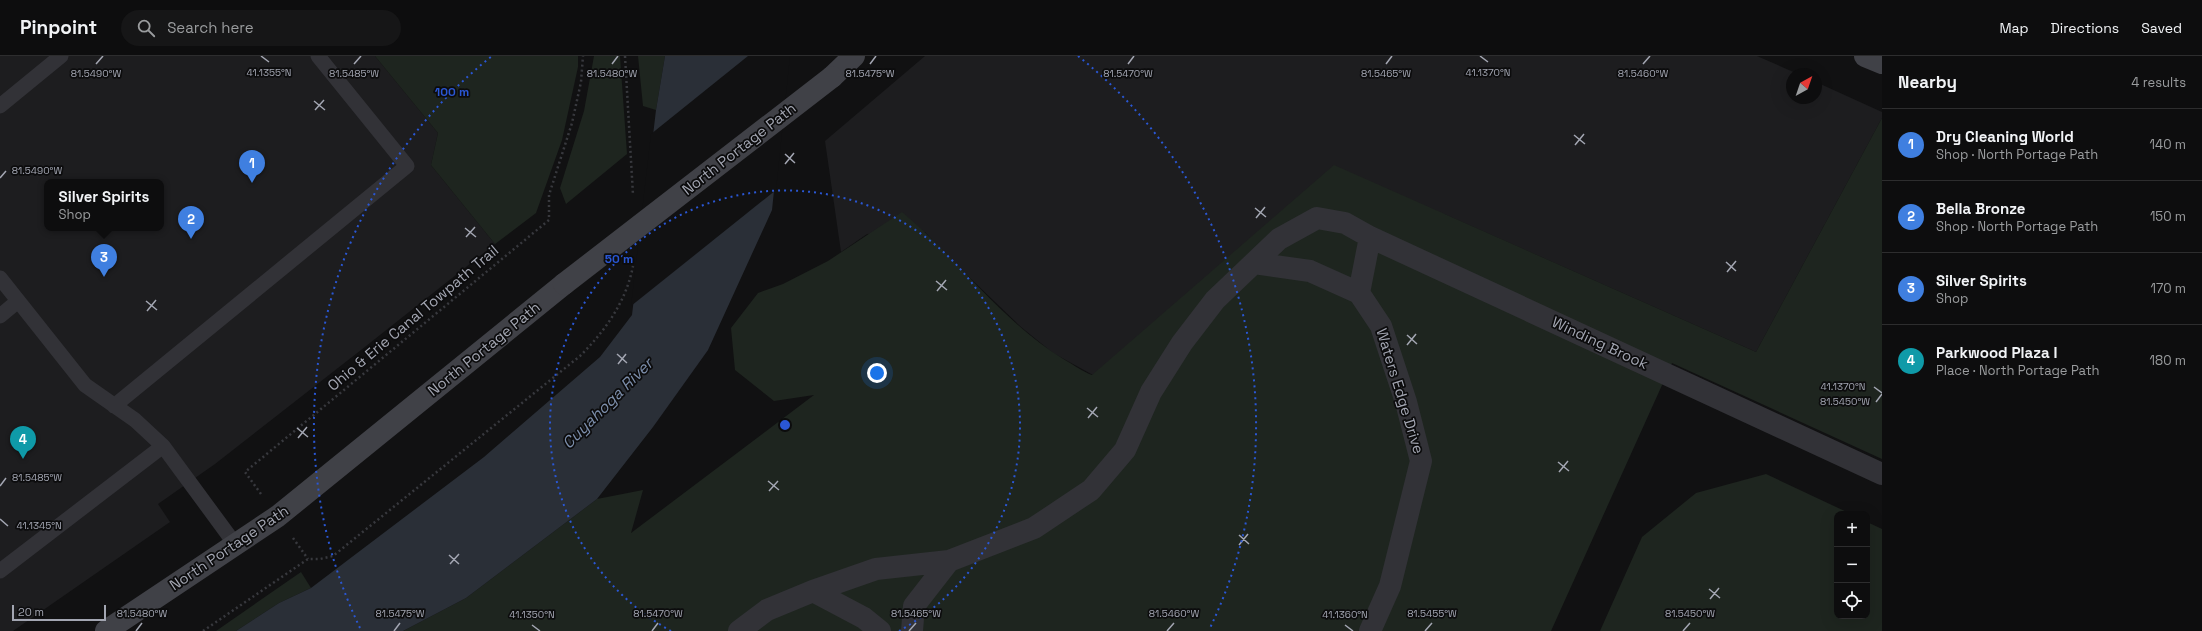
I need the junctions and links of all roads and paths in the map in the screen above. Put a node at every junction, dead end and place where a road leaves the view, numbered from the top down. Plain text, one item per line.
1 (61, 56) edge
2 (318, 56) edge
3 (583, 56) edge
4 (625, 56) edge
5 (854, 56) edge
6 (1865, 56) edge
7 (1882, 63) edge
8 (0, 106) edge
9 (631, 144) dead end
10 (1370, 237) junction
11 (1254, 263) junction
12 (0, 278) edge
13 (1359, 293) junction
14 (18, 301) junction
15 (0, 316) edge
16 (601, 336) dead end
17 (114, 406) junction
18 (163, 446) junction
19 (1882, 474) edge
20 (278, 516) junction
21 (236, 544) junction
22 (308, 559) junction
23 (949, 561) junction
24 (0, 571) edge
25 (813, 591) junction
26 (106, 631) edge
27 (203, 631) edge
28 (739, 631) edge
29 (880, 631) edge
30 (912, 631) edge
31 (1370, 631) edge

1 - 8 lane
2 - 17 lane
3 - 20 path, Ohio & Erie Canal Towpath Trail
4 - 9 path
5 - 20 main road, North Portage Path, bridge
6 - 7 main road
10 - 11 street, Winding Brook
10 - 13 street
10 - 19 street, Winding Brook
11 - 13 street
11 - 23 street
12 - 14 lane
13 - 31 street, Waters Edge Drive
14 - 15 lane
14 - 17 lane
16 - 22 path
17 - 18 lane
18 - 21 lane
18 - 24 lane
20 - 21 main road, North Portage Path
20 - 22 path, Ohio & Erie Canal Towpath Trail
21 - 26 main road, North Portage Path
22 - 27 path
23 - 25 street
23 - 30 street
25 - 28 street
25 - 29 street

